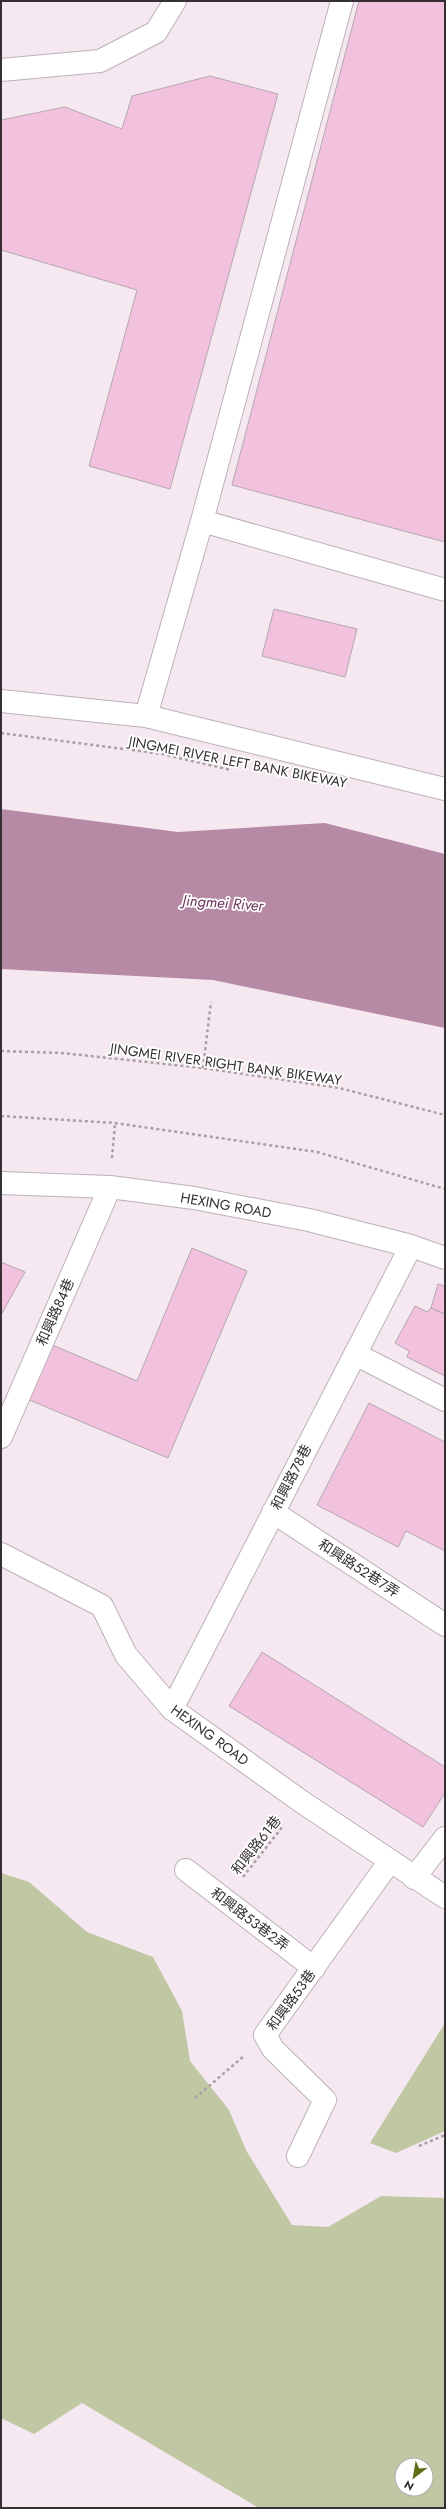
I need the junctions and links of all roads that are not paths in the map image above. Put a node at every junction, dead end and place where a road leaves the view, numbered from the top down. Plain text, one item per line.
1 (175, 1) edge
2 (342, 1) edge
3 (1, 70) edge
4 (202, 522) junction
5 (445, 590) edge
6 (1, 702) edge
7 (146, 716) junction
8 (445, 789) edge
9 (1, 1183) edge
10 (110, 1187) junction
11 (411, 1246) junction
12 (445, 1258) edge
13 (355, 1354) junction
14 (445, 1400) edge
15 (1, 1437) edge
16 (273, 1512) junction
17 (1, 1554) edge
18 (445, 1625) edge
19 (172, 1709) junction
20 (445, 1838) edge
21 (390, 1861) junction
22 (186, 1870) dead end
23 (414, 1878) junction
24 (445, 1897) edge
25 (314, 1968) junction
26 (298, 2156) dead end

1 - 3 street
2 - 4 street
4 - 5 street
4 - 7 street
6 - 7 street
7 - 8 street
9 - 10 street, HEXING ROAD
10 - 11 street, HEXING ROAD
10 - 15 street, 和興路84巷
11 - 12 street, HEXING ROAD
11 - 13 street, 和興路78巷
13 - 14 street
13 - 16 street, 和興路78巷
16 - 18 street, 和興路52巷7弄
16 - 19 street, 和興路78巷
17 - 19 street, HEXING ROAD
19 - 21 street, HEXING ROAD
20 - 23 street
21 - 23 street, HEXING ROAD
21 - 25 street, 和興路53巷
22 - 25 street, 和興路53巷2弄
23 - 24 street, HEXING ROAD
25 - 26 street, 和興路53巷

